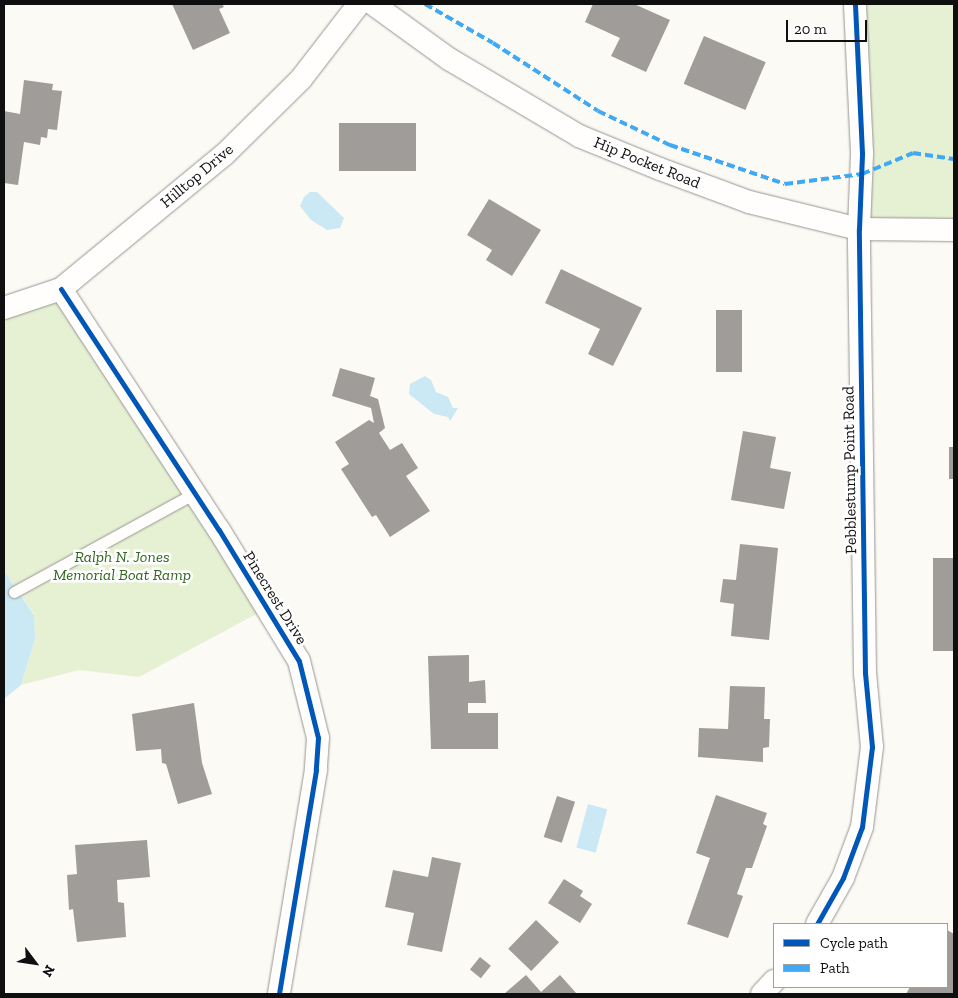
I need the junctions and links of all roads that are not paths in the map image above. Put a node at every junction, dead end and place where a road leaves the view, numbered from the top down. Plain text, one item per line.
1 (359, 4) edge
2 (373, 4) edge
3 (856, 4) edge
4 (859, 229) junction
5 (954, 230) edge
6 (61, 289) junction
7 (4, 308) edge
8 (195, 493) junction
9 (14, 592) dead end
10 (818, 923) edge
11 (773, 982) edge
12 (279, 994) edge
13 (762, 994) edge

1 - 6 street, Hilltop Drive
2 - 4 street, Hip Pocket Road
3 - 4 street, Pebblestump Point Road
4 - 5 street, Hip Pocket Road
4 - 10 street, Pebblestump Point Road
6 - 7 street, Hilltop Drive
6 - 8 street, Pinecrest Drive
8 - 9 lane
8 - 12 street, Pinecrest Drive
11 - 13 street

